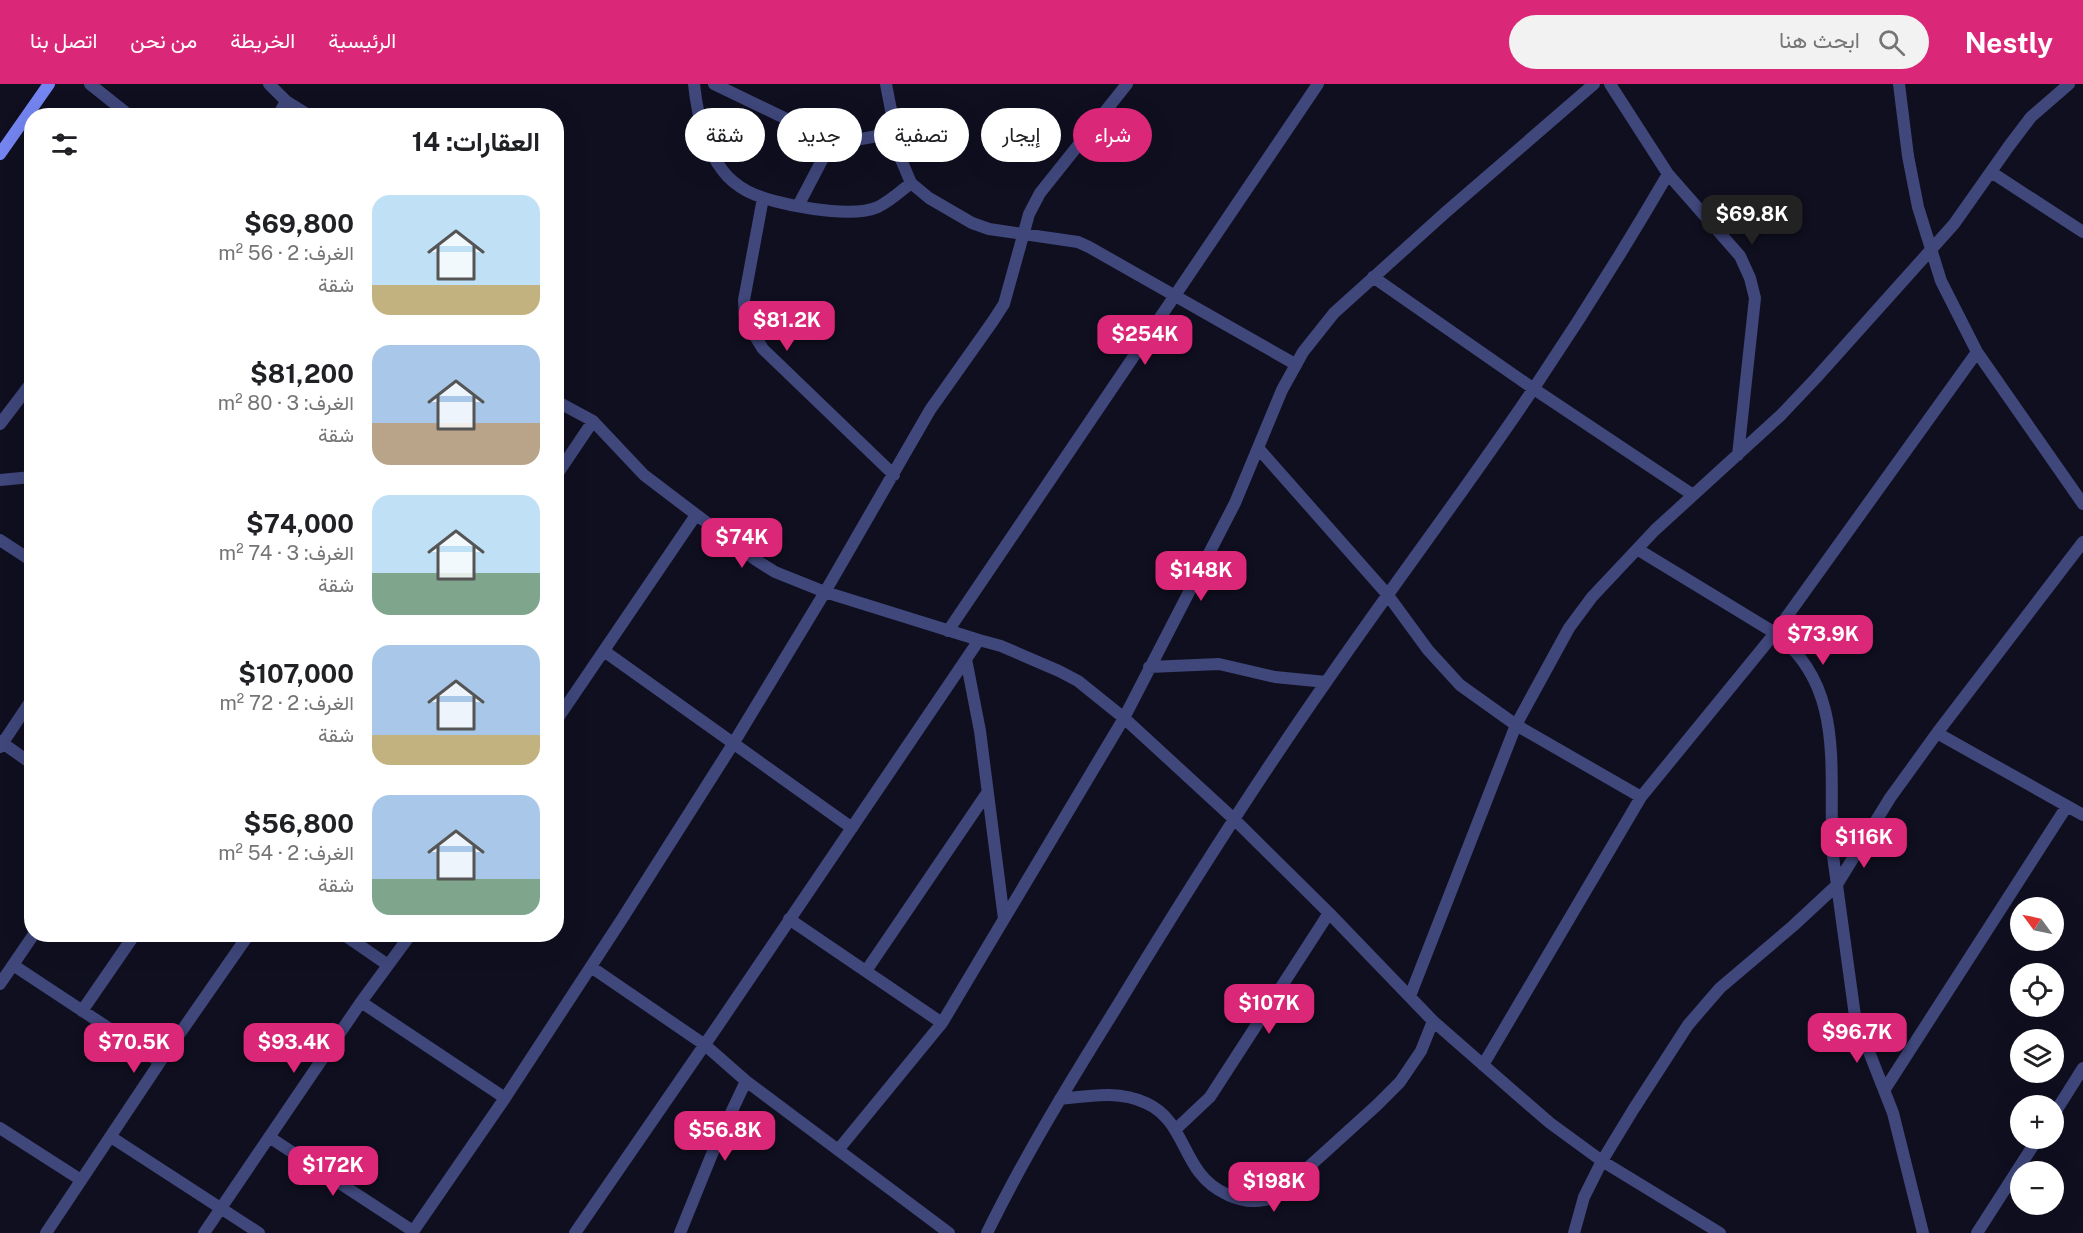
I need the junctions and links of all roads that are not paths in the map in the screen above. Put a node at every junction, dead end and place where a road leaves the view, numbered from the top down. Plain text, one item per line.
1 (49, 84) edge
2 (90, 84) edge
3 (269, 84) edge
4 (694, 84) edge
5 (714, 84) edge
6 (885, 84) edge
7 (1127, 84) edge
8 (1594, 84) edge
9 (1610, 84) edge
10 (1899, 84) edge
11 (2069, 84) edge
12 (1311, 86) edge
13 (286, 101) junction
14 (32, 108) edge
15 (120, 108) edge
16 (282, 108) edge
17 (297, 108) edge
18 (889, 108) edge
19 (777, 114) edge
20 (24, 120) edge
21 (0, 154) edge
22 (821, 162) edge
23 (902, 162) edge
24 (1991, 172) junction
25 (1668, 174) junction
26 (911, 183) junction
27 (763, 198) junction
28 (798, 206) junction
29 (2083, 232) edge
30 (1023, 235) junction
31 (1931, 250) junction
32 (1373, 278) junction
33 (1175, 295) junction
34 (1977, 352) junction
35 (1295, 364) junction
36 (1534, 389) junction
37 (24, 392) edge
38 (564, 405) edge
39 (593, 421) junction
40 (0, 424) edge
41 (1258, 448) junction
42 (1738, 454) junction
43 (564, 464) edge
44 (894, 475) junction
45 (24, 478) edge
46 (0, 480) edge
47 (1693, 495) junction
48 (2083, 504) edge
49 (696, 515) junction
50 (0, 540) edge
51 (2083, 542) edge
52 (1637, 549) junction
53 (24, 556) edge
54 (825, 592) junction
55 (1387, 594) junction
56 (948, 631) junction
57 (1775, 633) junction
58 (979, 640) junction
59 (604, 651) junction
60 (966, 659) junction
61 (1149, 667) junction
62 (1326, 682) junction
63 (24, 710) edge
64 (564, 710) edge
65 (1124, 718) junction
66 (1516, 725) junction
67 (1937, 734) junction
68 (1, 743) edge
69 (733, 744) junction
70 (24, 759) edge
71 (987, 793) junction
72 (1641, 797) junction
73 (2067, 806) junction
74 (2083, 815) edge
75 (1235, 820) junction
76 (852, 828) junction
77 (1836, 886) junction
78 (1329, 913) junction
79 (789, 919) junction
80 (1004, 919) junction
81 (29, 942) edge
82 (129, 942) edge
83 (243, 942) edge
84 (355, 942) edge
85 (405, 942) edge
86 (13, 965) junction
87 (388, 965) junction
88 (591, 968) junction
89 (866, 971) junction
90 (0, 984) edge
91 (1410, 996) junction
92 (361, 1002) junction
93 (82, 1011) junction
94 (1433, 1021) junction
95 (942, 1023) junction
96 (705, 1045) junction
97 (160, 1062) junction
98 (1484, 1065) junction
99 (2082, 1072) edge
100 (746, 1081) junction
101 (1885, 1089) junction
102 (505, 1098) junction
103 (1060, 1099) junction
104 (2064, 1099) edge
105 (0, 1128) edge
106 (1176, 1129) junction
107 (111, 1137) junction
108 (269, 1137) junction
109 (2031, 1149) edge
110 (838, 1150) junction
111 (1602, 1161) junction
112 (81, 1180) junction
113 (222, 1207) junction
114 (412, 1232) edge
115 (46, 1233) edge
116 (204, 1233) edge
117 (259, 1233) edge
118 (575, 1233) edge
119 (680, 1233) edge
120 (949, 1233) edge
121 (987, 1233) edge
122 (1574, 1233) edge
123 (1720, 1233) edge
124 (1923, 1233) edge
125 (1977, 1233) edge

1 - 14 main road
2 - 15 street
3 - 13 street
4 - 27 street
5 - 19 street
6 - 18 street
7 - 30 street
8 - 32 street
9 - 25 street
10 - 31 street
11 - 24 street
12 - 33 street
13 - 16 street
13 - 17 street
20 - 21 main road
22 - 28 street
23 - 26 street
24 - 29 street
24 - 31 street
25 - 36 street
25 - 42 street
26 - 28 street
26 - 30 street
27 - 28 street
27 - 44 street
30 - 33 street
30 - 44 street
31 - 34 street
31 - 42 street
32 - 35 street
32 - 36 street
33 - 35 street
33 - 56 street
34 - 48 street
34 - 57 street
35 - 41 street
36 - 47 street
36 - 55 street
37 - 40 street
38 - 39 street
39 - 43 street
39 - 49 street
41 - 55 street
41 - 61 street
42 - 47 street
44 - 54 street
45 - 46 street
47 - 52 street
49 - 54 street
49 - 59 street
50 - 53 street
51 - 67 street
52 - 57 street
52 - 66 street
54 - 56 street
54 - 69 street
55 - 62 street
55 - 66 street
56 - 58 street
57 - 72 street
57 - 77 street
58 - 60 street
58 - 65 street
59 - 64 street
59 - 69 street
60 - 71 street
60 - 76 street
61 - 62 street
61 - 65 street
62 - 75 street
63 - 68 street
65 - 75 street
65 - 80 street
66 - 72 street
66 - 91 street
67 - 73 street
67 - 77 street
68 - 70 street
69 - 76 street
69 - 88 street
71 - 80 street
71 - 89 street
72 - 98 street
73 - 74 street
73 - 101 street
75 - 78 street
75 - 103 street
76 - 79 street
77 - 101 street
77 - 111 street
78 - 91 street
78 - 106 street
79 - 89 street
79 - 96 street
80 - 95 street
81 - 86 street
82 - 93 street
83 - 97 street
84 - 87 street
85 - 87 street
86 - 90 street
86 - 93 street
87 - 92 street
88 - 96 street
88 - 102 street
89 - 95 street
91 - 94 street
92 - 102 street
92 - 108 street
93 - 97 street
94 - 98 street
94 - 106 street
95 - 110 street
96 - 100 street
96 - 118 street
97 - 107 street
98 - 111 street
99 - 104 street
100 - 110 street
100 - 119 street
101 - 124 street
102 - 114 street
103 - 106 street
103 - 121 street
105 - 112 street
107 - 112 street
107 - 113 street
108 - 113 street
108 - 114 street
109 - 125 street
110 - 120 street
111 - 122 street
111 - 123 street
112 - 115 street
113 - 116 street
113 - 117 street

